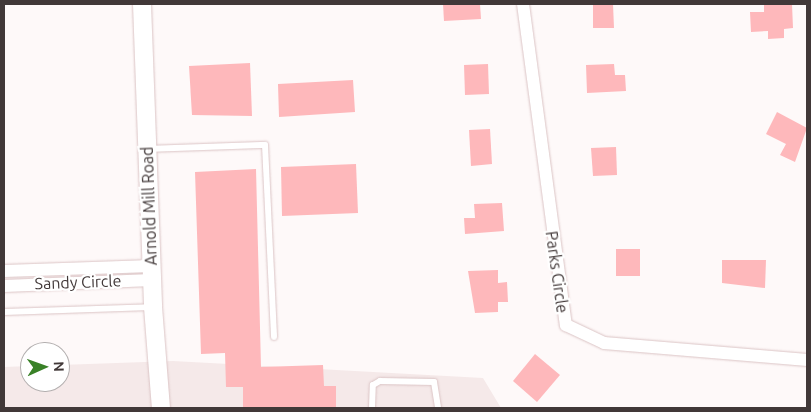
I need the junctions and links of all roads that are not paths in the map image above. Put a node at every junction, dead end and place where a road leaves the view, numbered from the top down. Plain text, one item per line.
1 (142, 4) edge
2 (523, 4) edge
3 (148, 149) junction
4 (4, 271) edge
5 (152, 273) junction
6 (4, 286) edge
7 (153, 307) junction
8 (4, 312) edge
9 (274, 337) dead end
10 (807, 360) edge
11 (161, 408) edge
12 (372, 408) edge
13 (438, 408) edge

1 - 3 main road, Arnold Mill Road
2 - 10 street, Parks Circle
3 - 5 main road, Arnold Mill Road
3 - 9 lane
4 - 5 street, Sandy Circle
5 - 6 street, Sandy Circle
5 - 7 main road, Arnold Mill Road
7 - 8 lane
7 - 11 main road, Arnold Mill Road
12 - 13 lane

